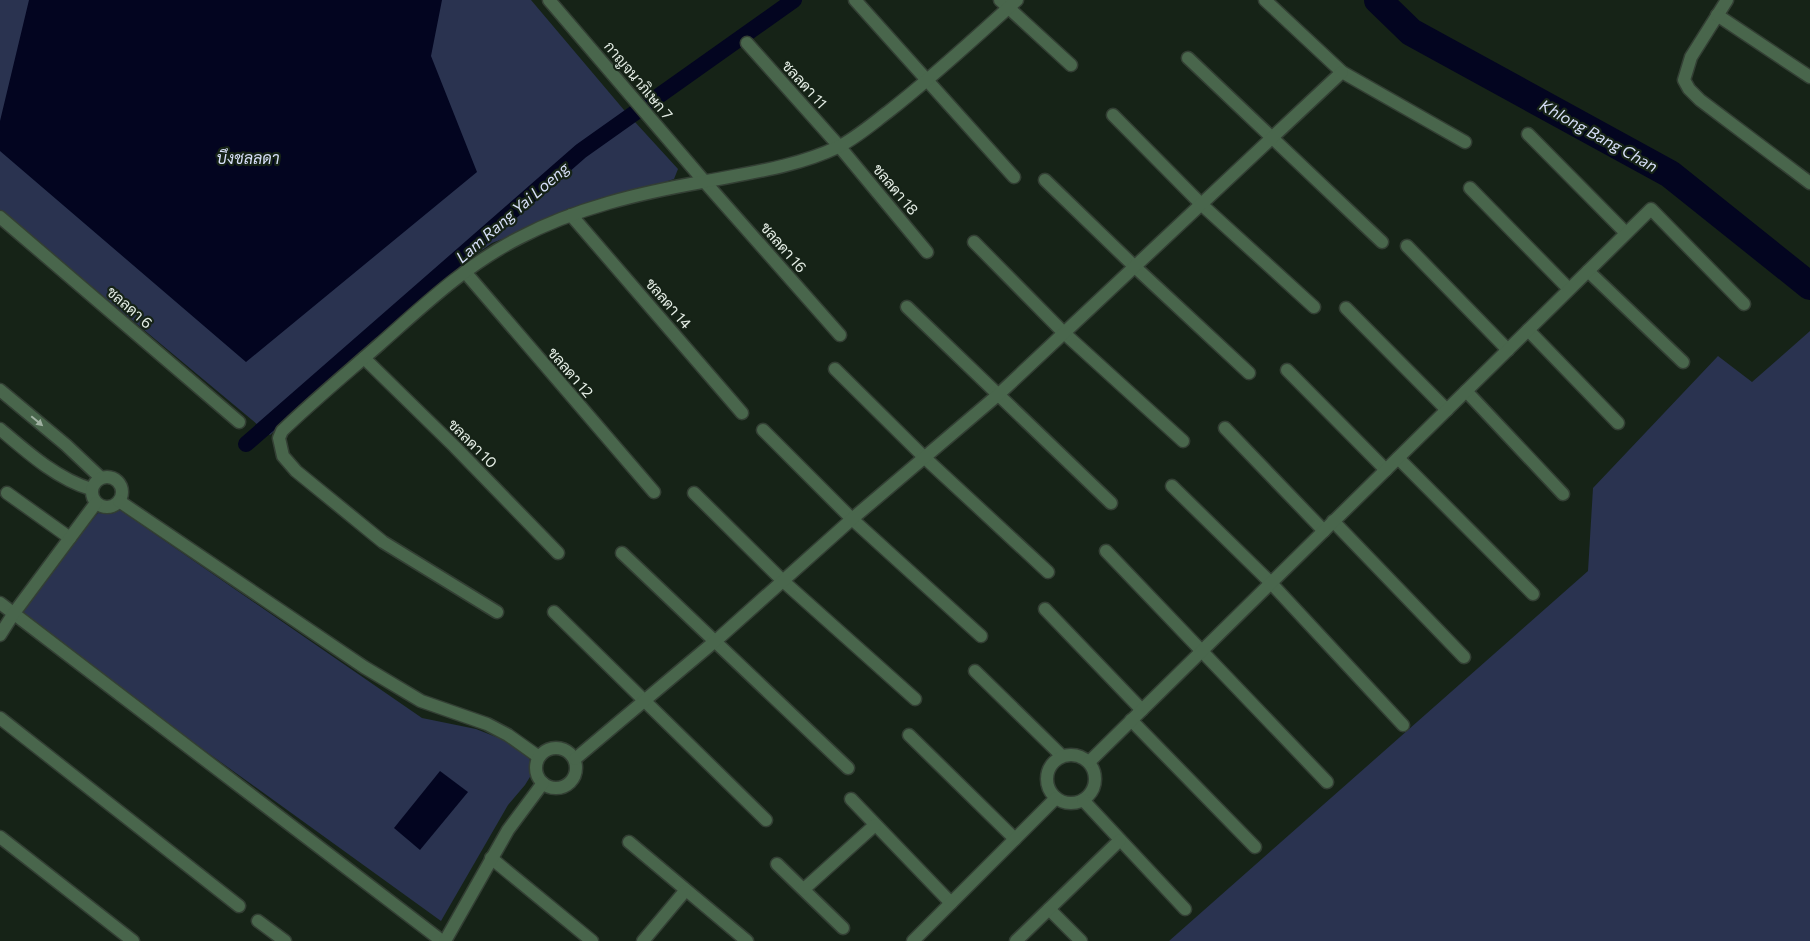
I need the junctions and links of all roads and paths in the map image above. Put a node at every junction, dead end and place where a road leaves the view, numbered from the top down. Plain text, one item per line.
1 (549, 0) edge
2 (855, 0) edge
3 (1265, 0) edge
4 (1727, 0) edge
5 (1009, 3) edge
6 (1717, 15) junction
7 (747, 43) dead end
8 (1188, 58) dead end
9 (1070, 65) dead end
10 (1342, 72) junction
11 (1810, 77) edge
12 (927, 80) junction
13 (1113, 115) dead end
14 (1528, 134) dead end
15 (1271, 138) junction
16 (1465, 142) dead end
17 (839, 146) junction
18 (1014, 177) dead end
19 (1045, 180) dead end
20 (704, 181) junction
21 (1810, 182) edge
22 (1470, 188) dead end
23 (1201, 204) junction
24 (571, 215) junction
25 (0, 217) edge
26 (1626, 233) junction
27 (974, 242) dead end
28 (1382, 242) dead end
29 (1407, 246) dead end
30 (928, 252) dead end
31 (1134, 266) junction
32 (1588, 271) junction
33 (465, 272) junction
34 (1569, 289) junction
35 (1744, 304) dead end
36 (906, 307) dead end
37 (1314, 307) dead end
38 (1346, 308) dead end
39 (1528, 330) junction
40 (1063, 332) junction
41 (840, 335) dead end
42 (1508, 350) junction
43 (364, 358) junction
44 (1683, 362) dead end
45 (835, 369) dead end
46 (1287, 370) dead end
47 (1249, 373) dead end
48 (0, 390) edge
49 (1466, 391) junction
50 (999, 394) junction
51 (1446, 410) junction
52 (742, 413) dead end
53 (239, 422) dead end
54 (1618, 423) dead end
55 (1225, 428) dead end
56 (0, 429) edge
57 (763, 430) dead end
58 (1182, 441) dead end
59 (924, 458) junction
60 (1398, 458) junction
61 (1386, 470) junction
62 (101, 478) junction
63 (1172, 486) dead end
64 (91, 490) junction
65 (7, 492) dead end
66 (654, 492) dead end
67 (694, 494) dead end
68 (1563, 494) dead end
69 (119, 501) junction
70 (96, 503) junction
71 (1111, 503) dead end
72 (852, 519) junction
73 (1333, 522) junction
74 (1324, 531) junction
75 (70, 538) junction
76 (1106, 551) dead end
77 (558, 553) dead end
78 (622, 553) dead end
79 (1048, 572) dead end
80 (784, 581) junction
81 (1271, 583) junction
82 (1533, 594) dead end
83 (0, 603) edge
84 (1045, 609) dead end
85 (497, 612) dead end
86 (554, 612) dead end
87 (14, 613) junction
88 (0, 635) edge
89 (981, 636) dead end
90 (714, 642) junction
91 (1202, 651) junction
92 (1464, 658) dead end
93 (974, 671) dead end
94 (915, 699) dead end
95 (644, 701) junction
96 (1142, 710) junction
97 (0, 718) edge
98 (1131, 720) junction
99 (1403, 725) dead end
100 (909, 735) dead end
101 (1062, 756) junction
102 (539, 757) junction
103 (575, 758) junction
104 (1089, 762) junction
105 (848, 768) dead end
106 (1327, 782) dead end
107 (542, 783) junction
108 (1056, 798) junction
109 (851, 799) dead end
110 (1083, 800) junction
111 (766, 820) dead end
112 (875, 825) junction
113 (0, 837) edge
114 (1015, 839) junction
115 (1120, 840) junction
116 (629, 842) dead end
117 (1254, 847) dead end
118 (491, 858) junction
119 (777, 864) dead end
120 (685, 890) junction
121 (804, 890) junction
122 (951, 903) junction
123 (239, 906) dead end
124 (1049, 909) junction
125 (1185, 910) dead end
126 (258, 921) dead end
127 (842, 928) dead end
128 (133, 941) edge
129 (285, 941) edge
130 (444, 941) edge
131 (592, 941) edge
132 (643, 941) edge
133 (747, 941) edge
134 (913, 941) edge
135 (1016, 941) edge
136 (1081, 941) edge

1 - 20 street, กาญจนาภิเษก 7
2 - 12 street
3 - 10 street
4 - 6 street
5 - 9 street
5 - 12 street
6 - 11 street
6 - 21 street
7 - 17 street, ชลลดา 11
8 - 15 street
10 - 15 street
10 - 16 street
12 - 17 street
12 - 18 street
13 - 23 street
14 - 26 street
15 - 23 street
15 - 28 street
17 - 20 street
17 - 30 street, ชลลดา 18
19 - 31 street
20 - 24 street
20 - 41 street, ชลลดา 16
22 - 34 street
23 - 31 street
23 - 37 street
24 - 33 street
24 - 52 street, ชลลดา 14
25 - 53 street, ชลลดา 6
26 - 32 street
26 - 35 street
27 - 40 street
29 - 42 street
31 - 40 street
31 - 47 street
32 - 34 street
32 - 44 street
33 - 43 street
33 - 66 street, ชลลดา 12
34 - 39 street
36 - 50 street
38 - 51 street
39 - 42 street
39 - 54 street
40 - 50 street
40 - 58 street
42 - 49 street
43 - 77 street, ชลลดา 10
43 - 85 street
45 - 59 street
46 - 61 street
48 -> 62 street
49 - 51 street
49 - 68 street
50 - 59 street
50 - 71 street
51 - 60 street
55 - 74 street
56 - 64 street
57 - 72 street
59 - 72 street
59 - 79 street
60 - 61 street
60 - 82 street
61 - 73 street
62 - 64 street
62 - 69 street
63 - 81 street
64 - 70 street
65 - 75 street
67 - 80 street
69 - 70 street
69 - 102 street
70 - 75 street
72 - 80 street
72 - 89 street
73 - 74 street
73 - 92 street
74 - 81 street
75 - 87 street
76 - 91 street
78 - 90 street
80 - 90 street
80 - 94 street
81 - 91 street
81 - 99 street
83 - 87 street
84 - 96 street
86 - 95 street
87 - 88 street
87 - 130 street
90 - 95 street
90 - 105 street
91 - 96 street
91 - 106 street
93 - 101 street
95 - 103 street
95 - 111 street
96 - 98 street
97 - 123 street
98 - 104 street
98 - 117 street
100 - 114 street
101 - 104 street
101 - 108 street
102 - 103 street
102 - 107 street
103 - 107 street
104 - 110 street
107 - 118 street
108 - 110 street
108 - 114 street
109 - 112 street
110 - 115 street
112 - 121 street
112 - 122 street
113 - 128 street
114 - 122 street
115 - 124 street
115 - 125 street
116 - 120 street
118 - 130 street
118 - 131 street
119 - 121 street
120 - 132 street
120 - 133 street
121 - 127 street
122 - 134 street
124 - 135 street
124 - 136 street
126 - 129 street

